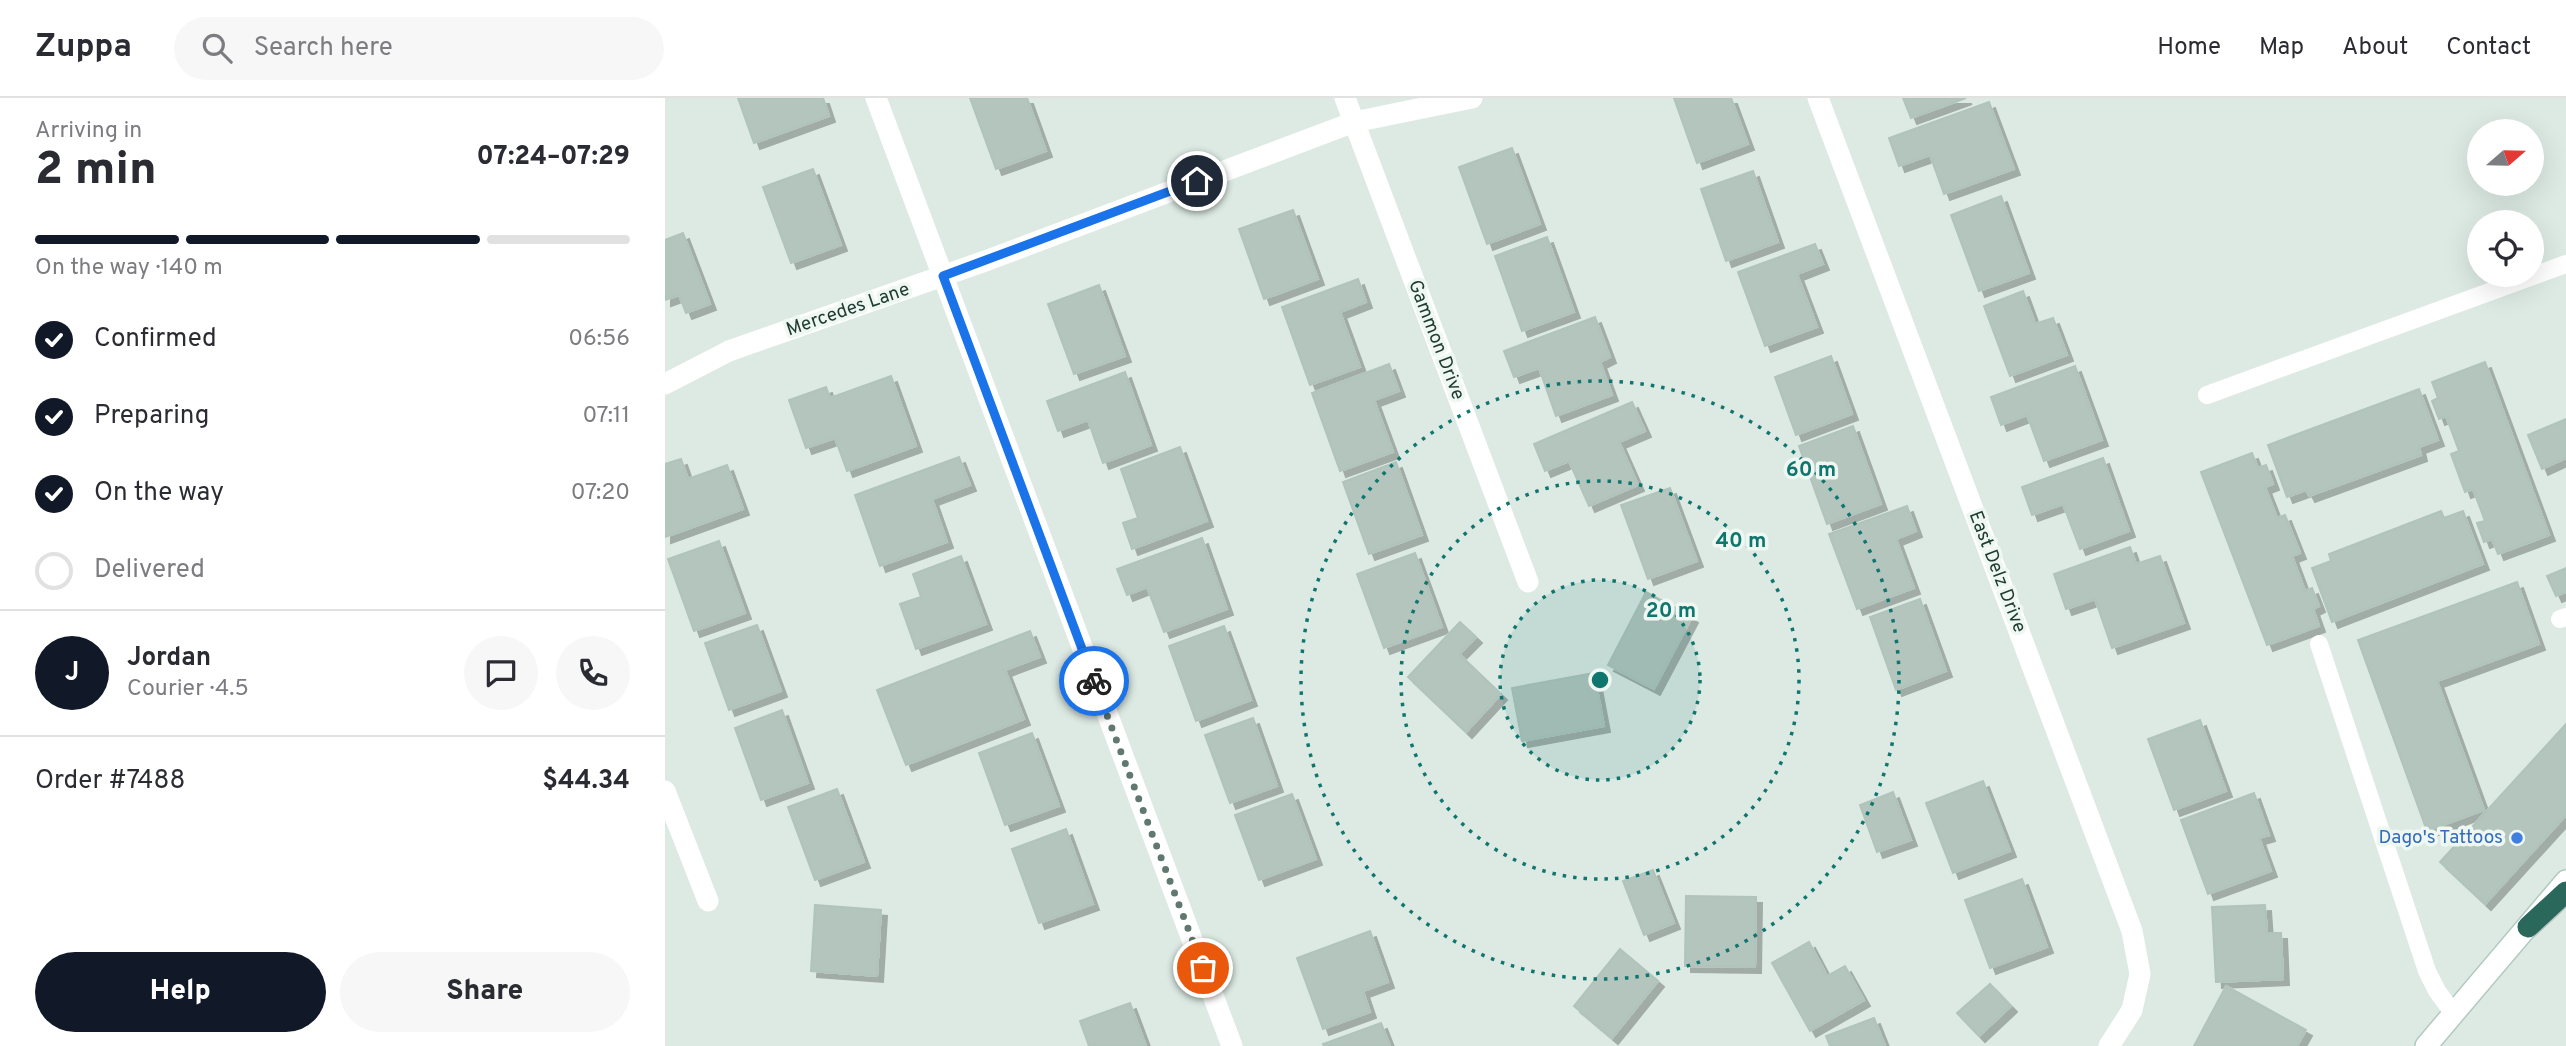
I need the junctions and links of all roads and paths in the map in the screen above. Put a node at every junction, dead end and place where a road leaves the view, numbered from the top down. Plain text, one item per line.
1 (876, 98) edge
2 (1345, 98) edge
3 (1472, 98) edge
4 (1818, 98) edge
5 (1354, 122) junction
6 (2566, 264) edge
7 (943, 276) junction
8 (665, 384) edge
9 (2207, 395) dead end
10 (1528, 582) dead end
11 (2319, 644) dead end
12 (665, 791) edge
13 (2566, 881) edge
14 (2566, 892) edge
15 (708, 901) dead end
16 (2528, 927) junction
17 (2454, 1014) junction
18 (1232, 1046) edge
19 (2109, 1046) edge
20 (2426, 1046) edge

1 - 7 street
2 - 5 street, Gammon Drive
3 - 5 street, Mercedes Lane
4 - 19 street, East Delz Drive
5 - 7 street, Mercedes Lane
5 - 10 street, Gammon Drive
6 - 9 lane
7 - 8 street, Mercedes Lane
7 - 18 street
11 - 17 lane
12 - 15 street
13 - 16 street
14 - 16 highway
16 - 17 street
17 - 20 street

